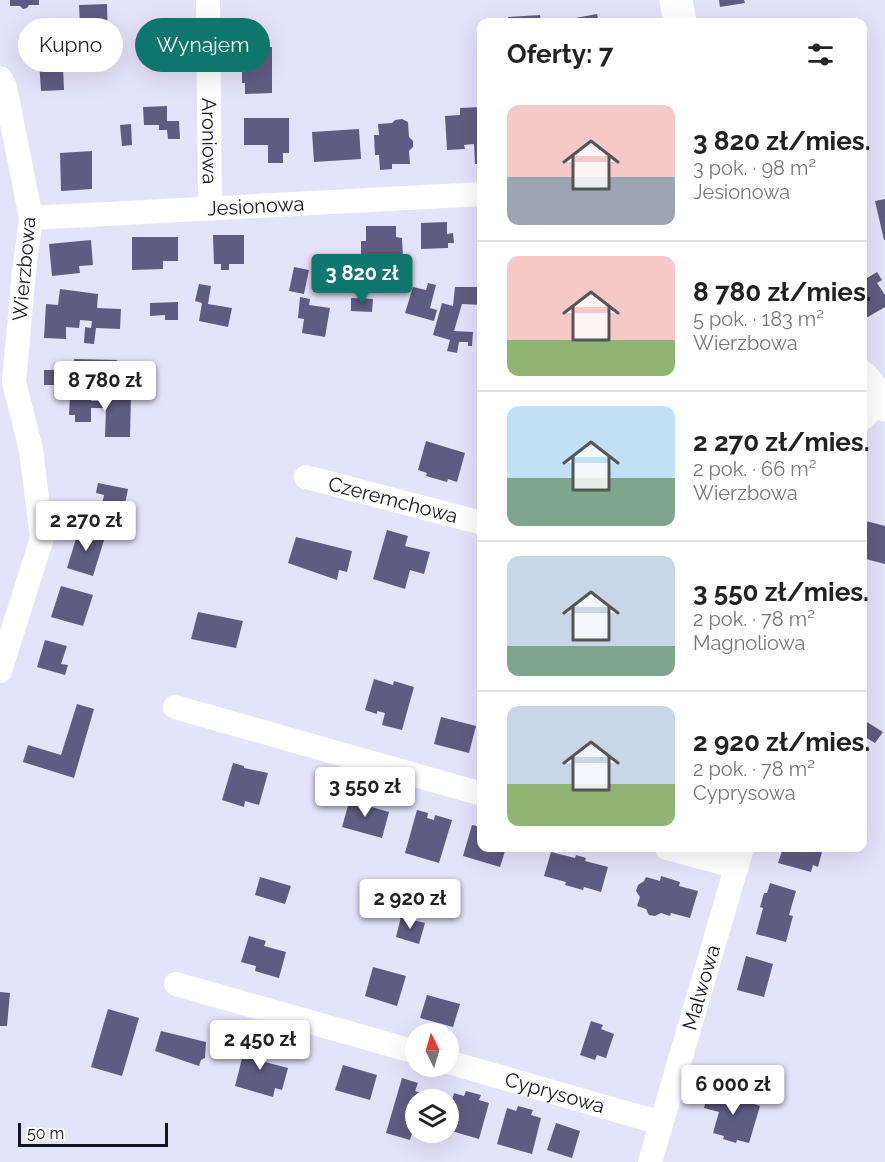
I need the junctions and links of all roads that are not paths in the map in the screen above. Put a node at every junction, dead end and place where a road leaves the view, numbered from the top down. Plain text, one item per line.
1 (208, 0) edge
2 (676, 0) edge
3 (679, 18) edge
4 (0, 78) edge
5 (477, 194) edge
6 (210, 208) junction
7 (31, 219) junction
8 (306, 477) dead end
9 (477, 522) edge
10 (0, 671) edge
11 (175, 707) dead end
12 (477, 793) edge
13 (699, 852) edge
14 (739, 857) edge
15 (176, 984) dead end
16 (405, 1049) edge
17 (459, 1065) edge
18 (661, 1123) junction
19 (650, 1162) edge

1 - 6 street, Aroniowa
2 - 3 main road
4 - 7 street, Wierzbowa
5 - 6 street, Jesionowa
6 - 7 street, Jesionowa
7 - 10 street, Wierzbowa
8 - 9 street, Czeremchowa
11 - 12 street
13 - 14 street
14 - 18 street, Malwowa
15 - 16 street
17 - 18 street, Cyprysowa
18 - 19 street, Malwowa

